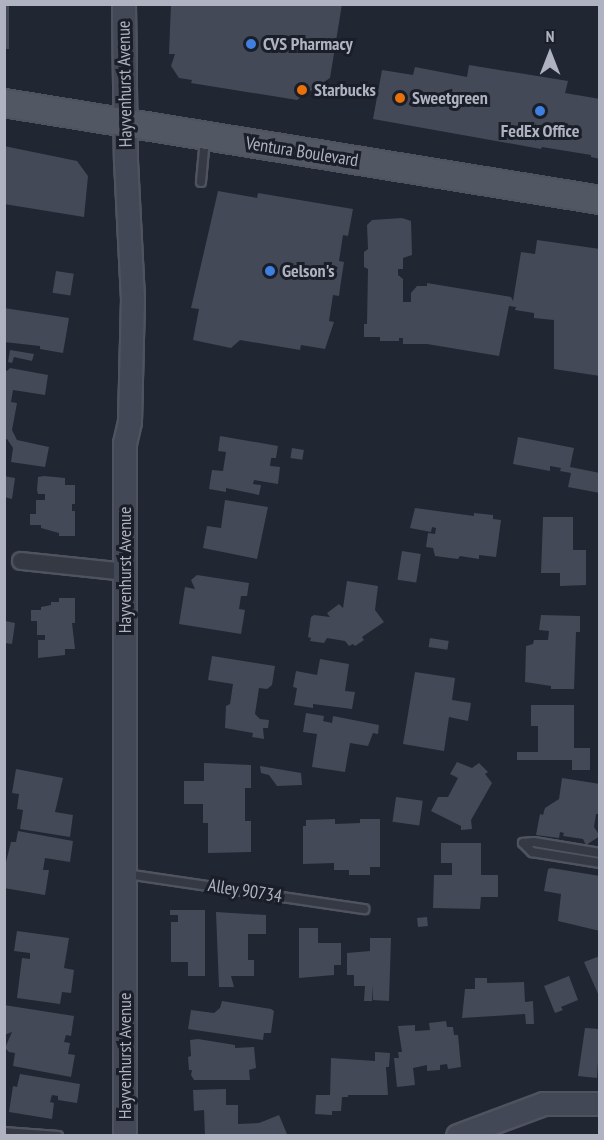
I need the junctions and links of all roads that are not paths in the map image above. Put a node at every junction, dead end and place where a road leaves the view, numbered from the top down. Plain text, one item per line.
1 (124, 4) edge
2 (4, 103) edge
3 (125, 122) junction
4 (205, 136) junction
5 (201, 182) dead end
6 (600, 200) edge
7 (21, 561) dead end
8 (125, 572) junction
9 (600, 853) edge
10 (600, 863) edge
11 (126, 874) junction
12 (364, 909) dead end
13 (600, 1104) edge
14 (4, 1132) edge
15 (58, 1136) edge
16 (125, 1136) edge
17 (458, 1136) edge

1 - 3 main road, Hayvenhurst Avenue
2 - 3 main road, Ventura Boulevard
3 - 4 main road, Ventura Boulevard
3 - 8 main road, Hayvenhurst Avenue
4 - 5 lane
4 - 6 main road, Ventura Boulevard
7 - 8 street
8 - 11 main road, Hayvenhurst Avenue
9 - 10 lane
11 - 12 lane, Alley 90734
11 - 16 main road, Hayvenhurst Avenue
13 - 17 main road
14 - 15 lane

